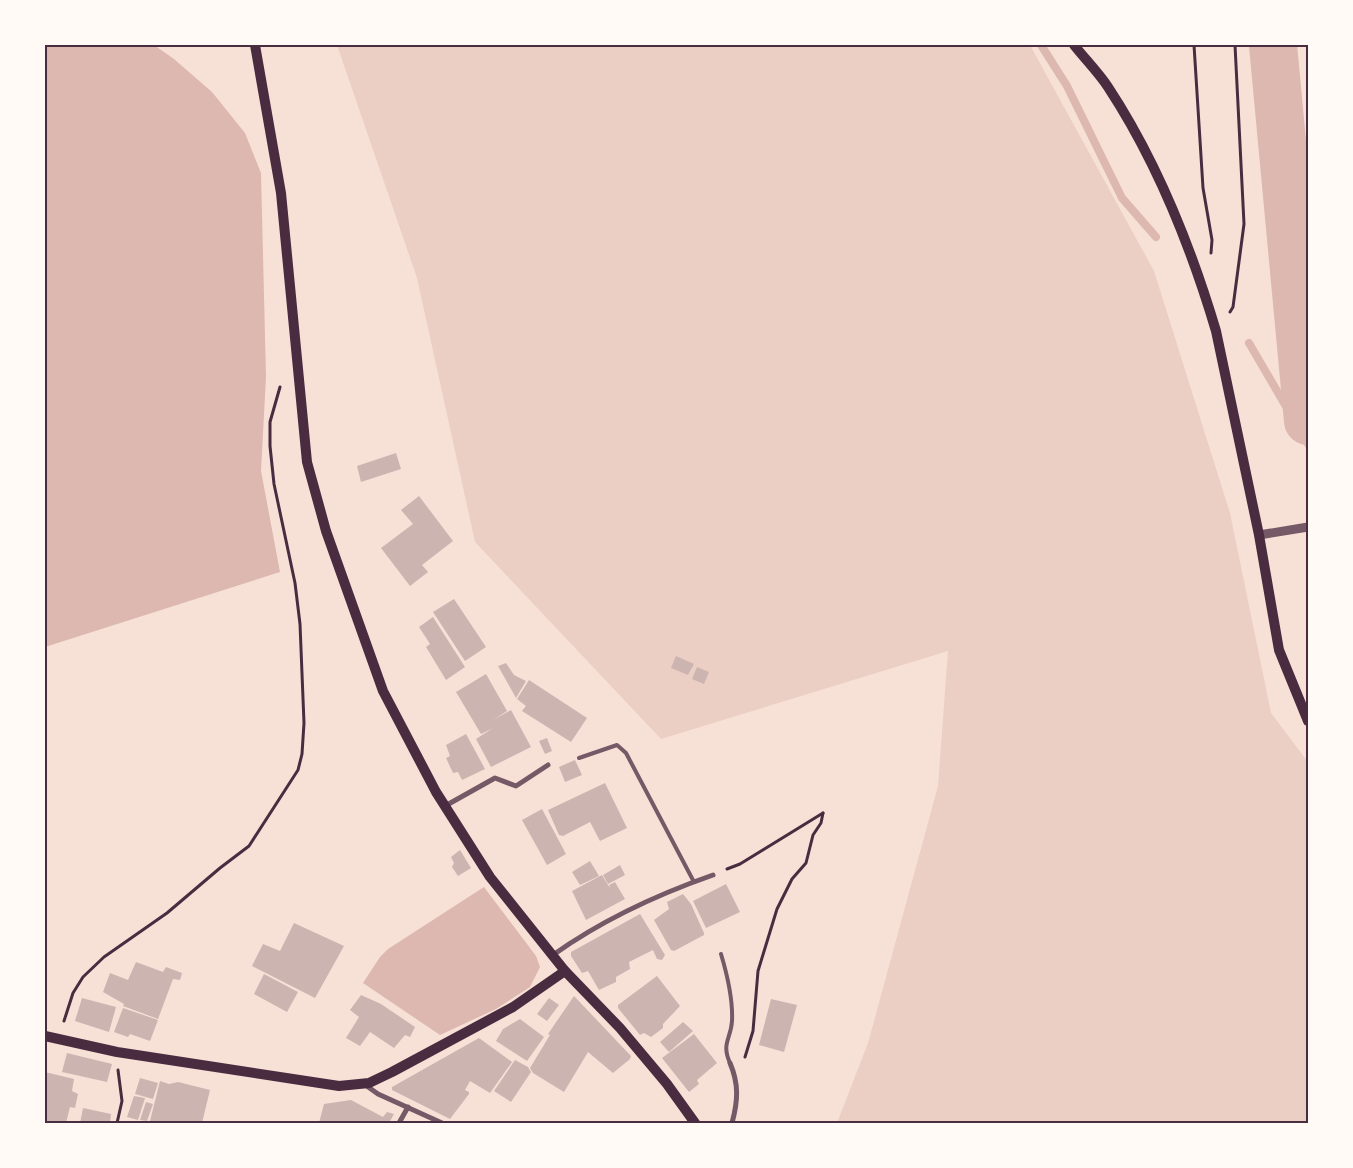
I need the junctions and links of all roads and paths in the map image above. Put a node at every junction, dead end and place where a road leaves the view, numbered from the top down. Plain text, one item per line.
1 (255, 45) edge
2 (1074, 45) edge
3 (1194, 45) edge
4 (1235, 45) edge
5 (1210, 260) dead end
6 (1233, 307) dead end
7 (296, 363) junction
8 (1308, 527) edge
9 (1259, 535) junction
10 (1308, 721) edge
11 (579, 758) dead end
12 (548, 765) dead end
13 (445, 806) junction
14 (713, 875) joint
15 (694, 882) junction
16 (721, 954) dead end
17 (553, 955) junction
18 (565, 971) junction
19 (45, 1036) edge
20 (58, 1039) junction
21 (117, 1052) junction
22 (730, 1063) joint
23 (735, 1075) junction
24 (364, 1083) junction
25 (408, 1107) junction
26 (118, 1123) edge
27 (399, 1123) edge
28 (442, 1123) edge
29 (695, 1123) edge
30 (732, 1123) edge

1 - 7 main road
2 - 9 main road
3 - 5 path
4 - 6 path
7 - 13 main road
7 - 20 path
8 - 9 street
9 - 10 main road
11 - 15 lane
12 - 13 street
13 - 17 main road
14 - 15 street
14 - 23 path
15 - 17 street
16 - 22 lane
17 - 18 main road
18 - 24 main road
18 - 29 main road
19 - 20 main road
20 - 21 main road
21 - 24 main road
21 - 26 path
22 - 23 street
23 - 30 street
24 - 25 street
25 - 27 street
25 - 28 street

